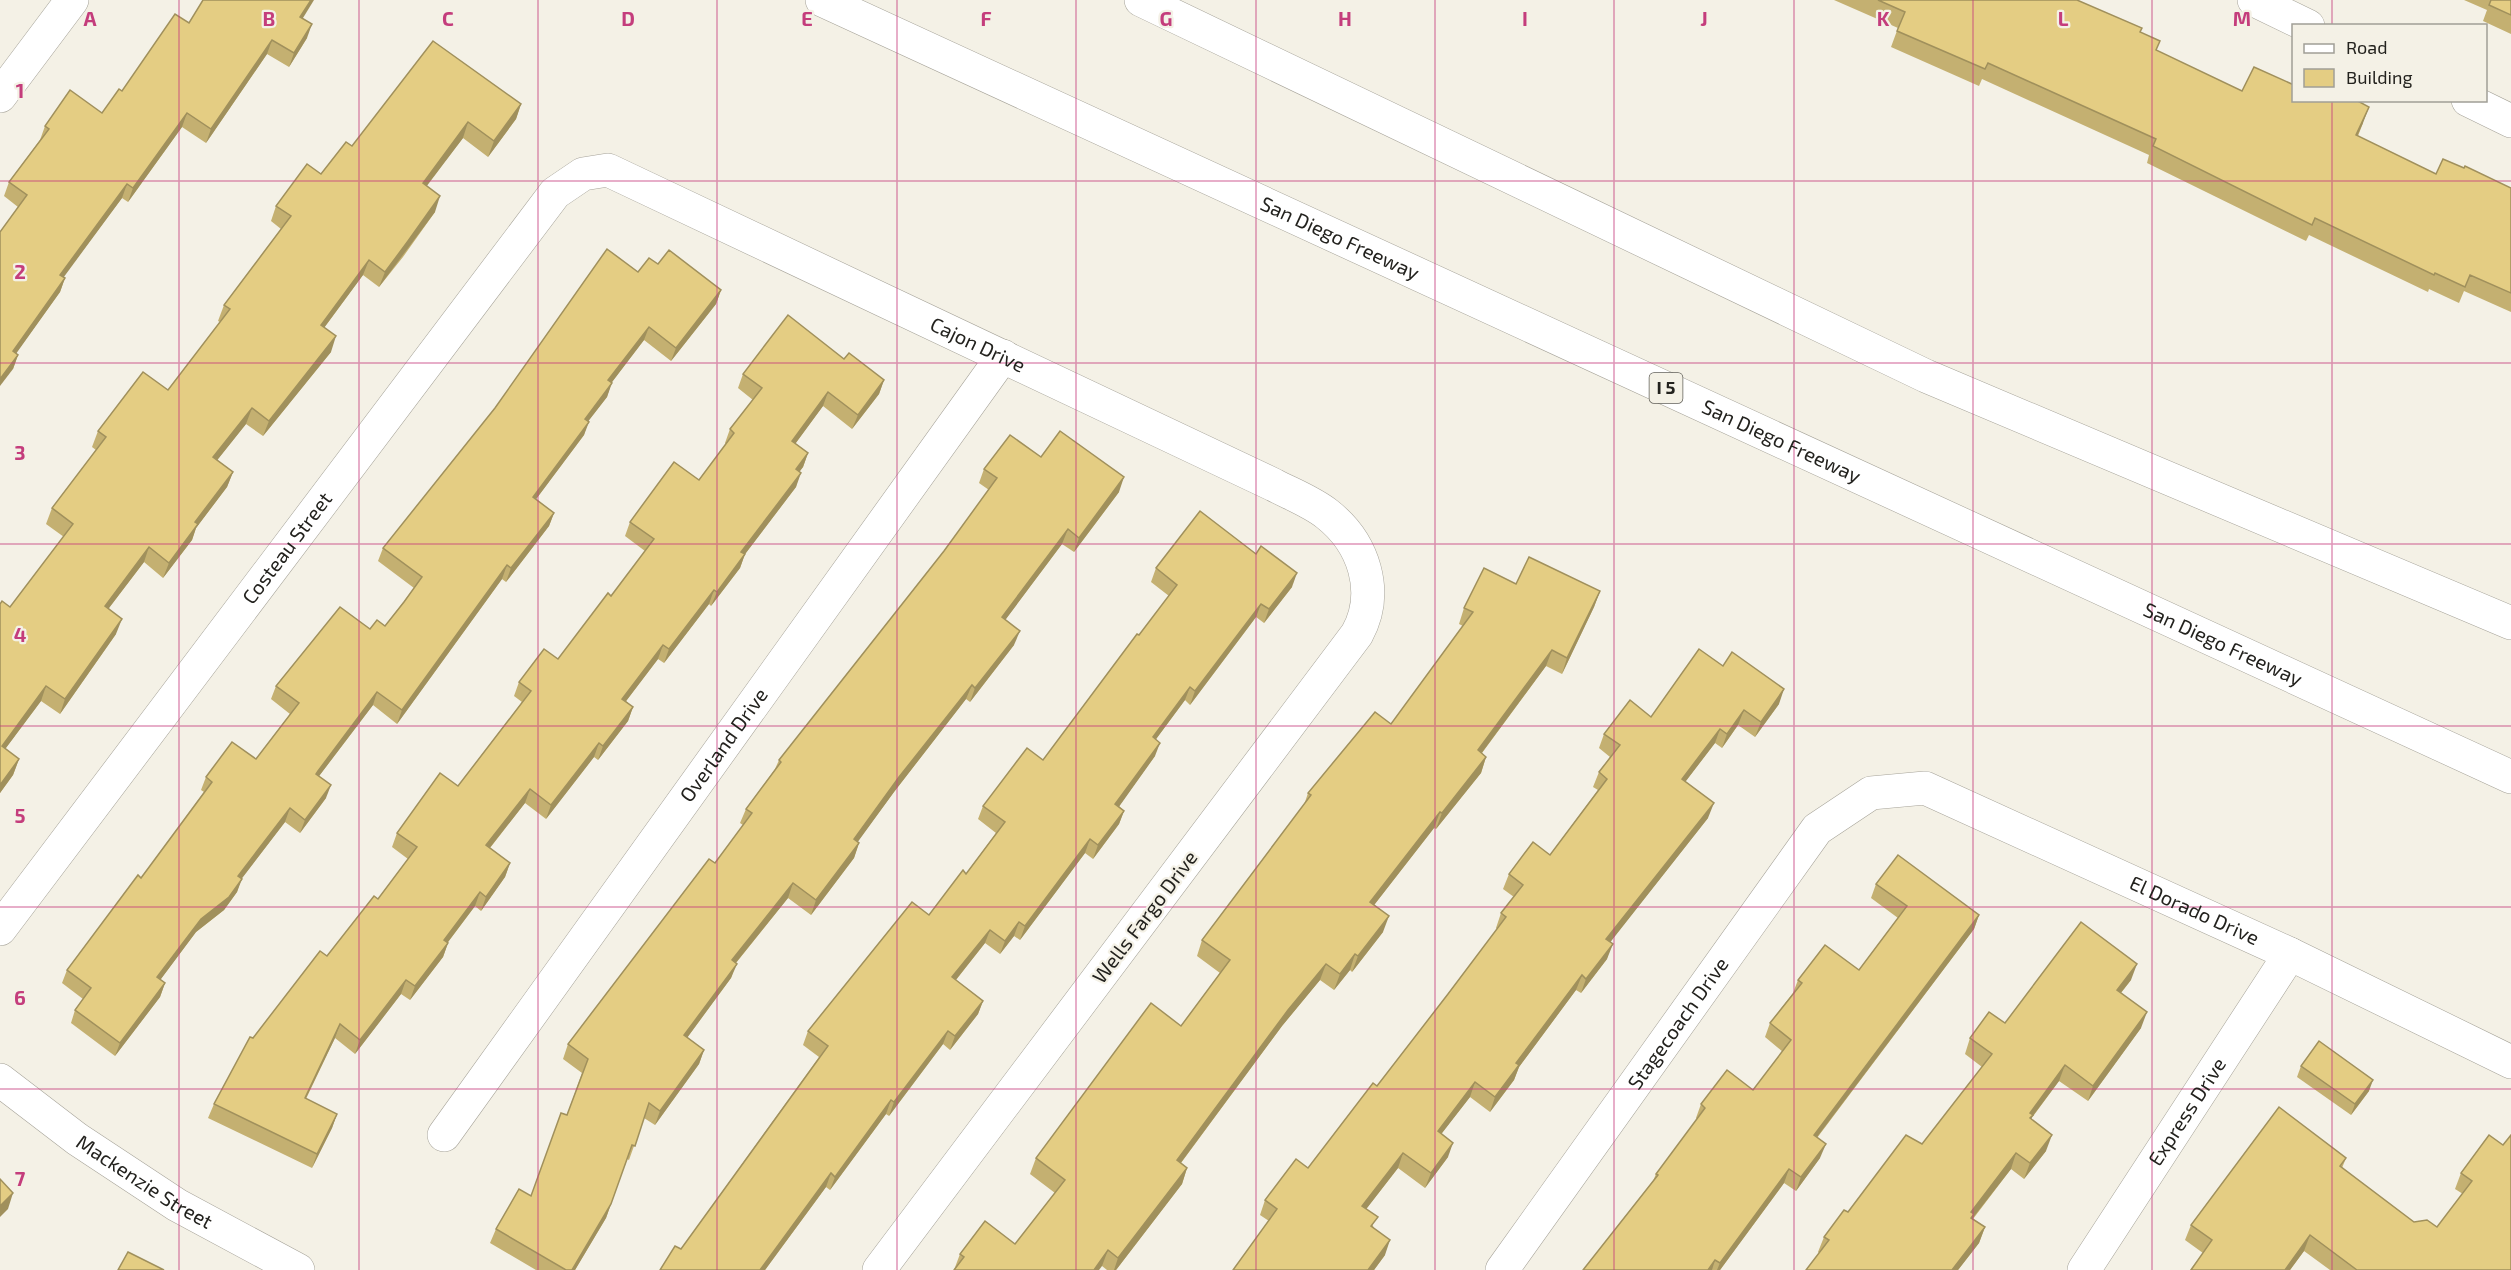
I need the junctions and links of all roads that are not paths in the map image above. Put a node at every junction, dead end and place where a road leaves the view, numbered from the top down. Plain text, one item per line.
1 (72, 0) edge
2 (822, 0) edge
3 (1141, 0) edge
4 (2254, 0) edge
5 (2304, 24) edge
6 (0, 96) edge
7 (2472, 102) edge
8 (2511, 121) edge
9 (583, 174) joint
10 (1003, 357) junction
11 (1358, 549) joint
12 (2511, 623) edge
13 (2511, 777) edge
14 (1871, 793) joint
15 (0, 929) edge
16 (2290, 954) junction
17 (2511, 1062) edge
18 (0, 1080) edge
19 (444, 1135) dead end
20 (298, 1270) edge
21 (879, 1270) edge
22 (1502, 1270) edge
23 (2084, 1270) edge

1 - 6 main road
2 - 13 main road, San Diego Freeway / I 5
3 - 12 main road
4 - 5 main road
7 - 8 main road
9 - 10 main road, Cajon Drive
9 - 15 main road, Costeau Street
10 - 11 main road, Cajon Drive
10 - 19 main road, Overland Drive
11 - 21 main road, Wells Fargo Drive
14 - 16 main road, El Dorado Drive
14 - 22 main road, Stagecoach Drive
16 - 17 main road, El Dorado Drive
16 - 23 main road, Express Drive
18 - 20 main road, Mackenzie Street

